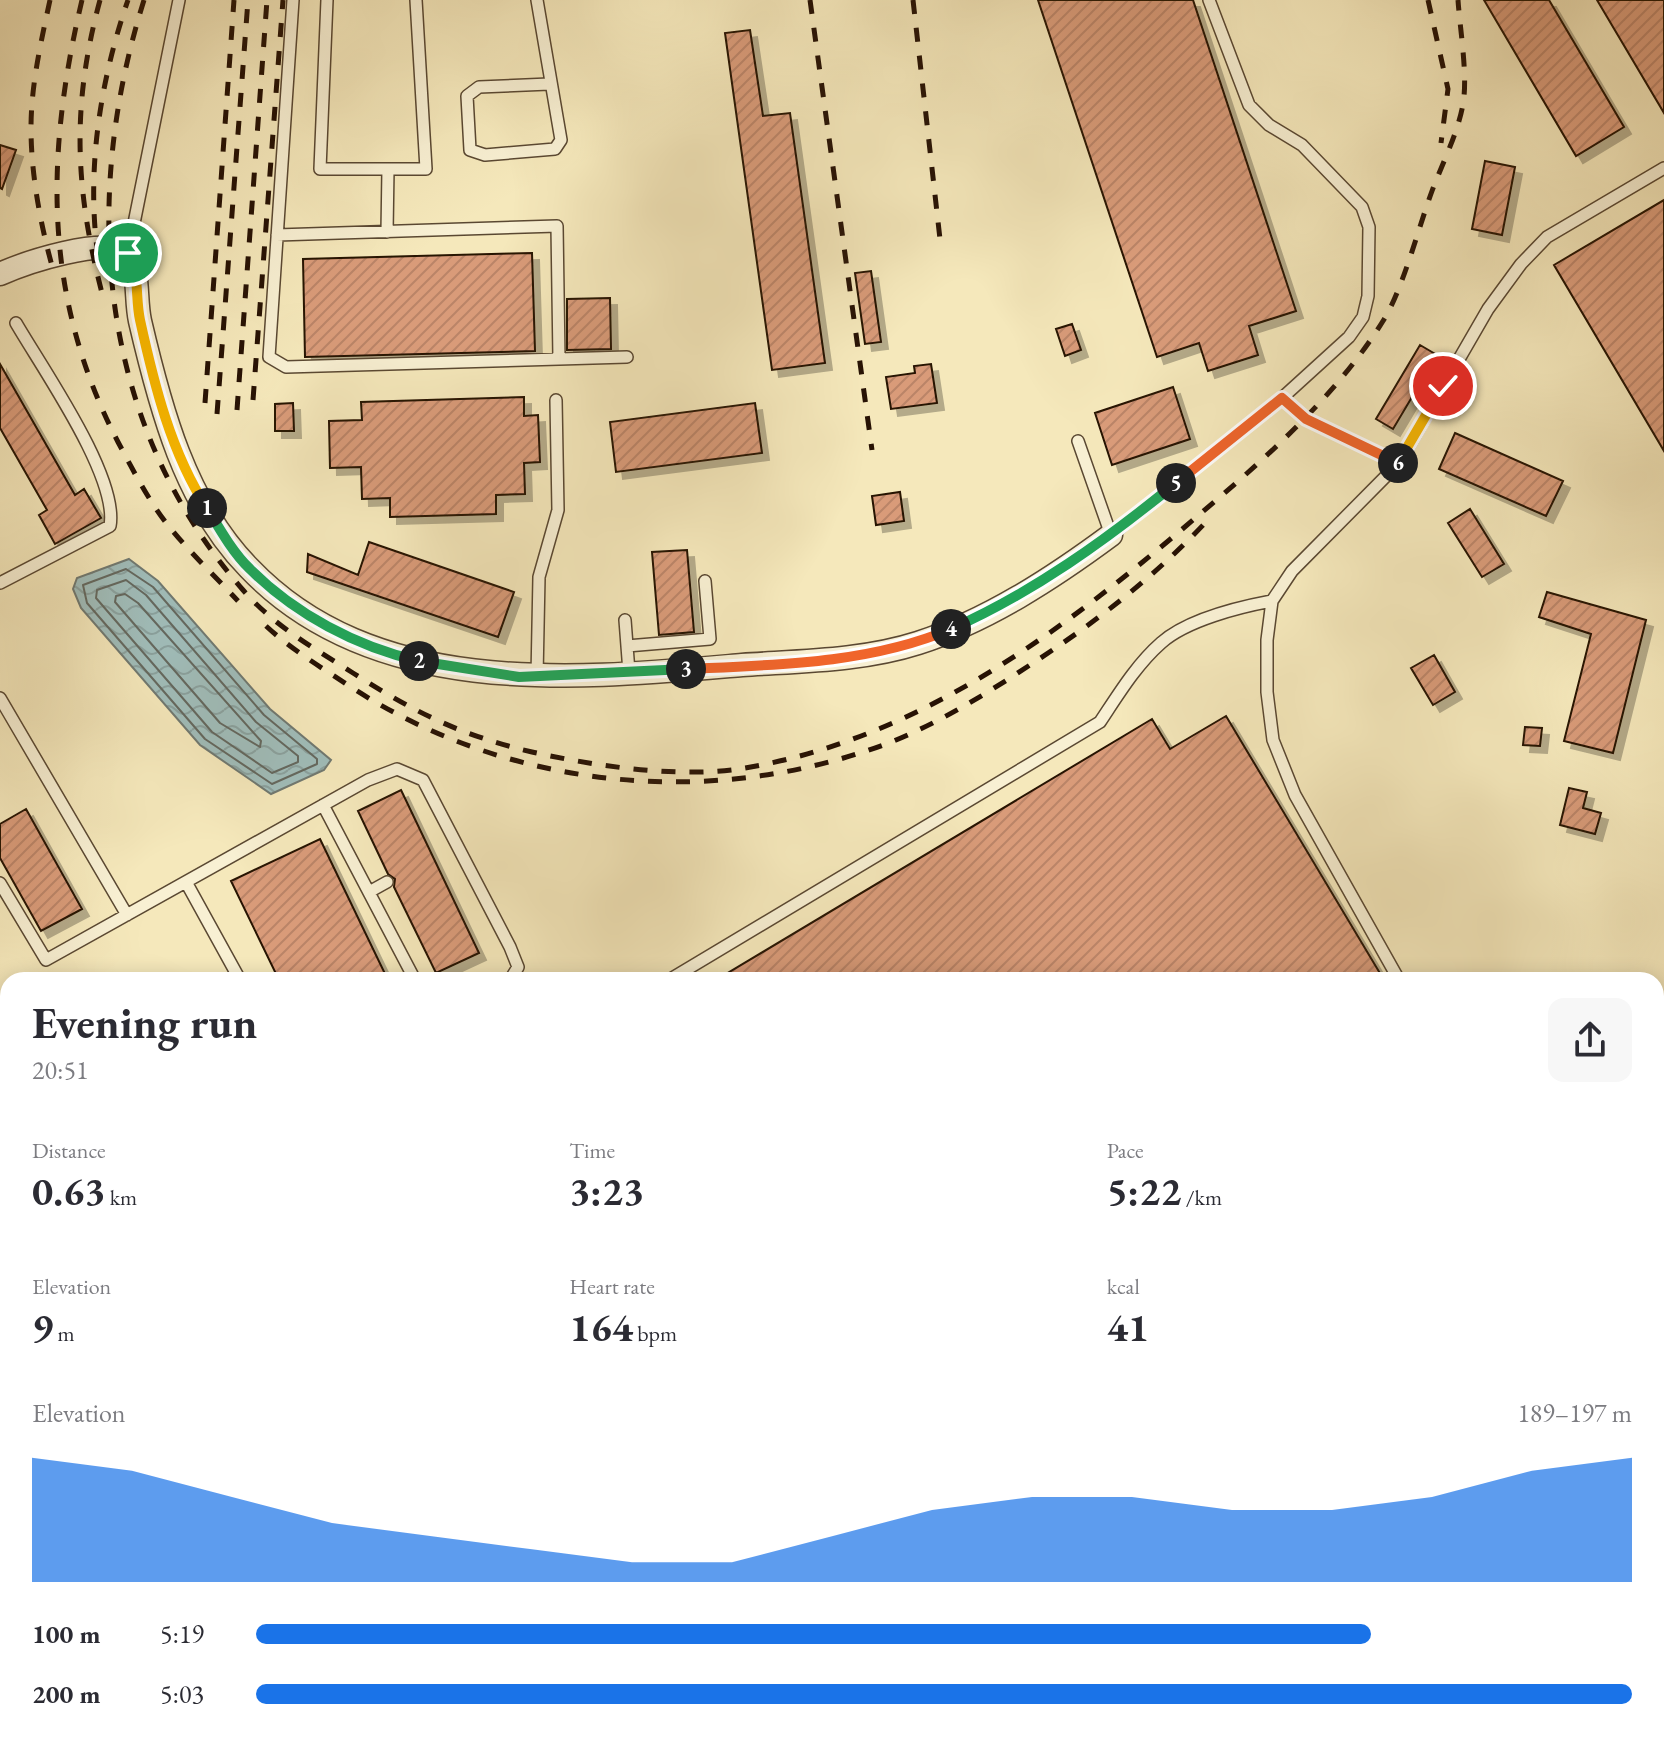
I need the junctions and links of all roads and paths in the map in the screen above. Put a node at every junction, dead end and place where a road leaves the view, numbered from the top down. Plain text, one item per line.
1 (179, 0) edge
2 (293, 0) edge
3 (327, 0) edge
4 (416, 0) edge
5 (537, 0) edge
6 (1209, 0) edge
7 (549, 84) junction
8 (1664, 168) edge
9 (388, 169) junction
10 (387, 232) junction
11 (277, 235) junction
12 (128, 253) junction
13 (0, 274) edge
14 (16, 323) dead end
15 (627, 357) dead end
16 (559, 359) junction
17 (1282, 398) junction
18 (556, 400) dead end
19 (1078, 441) dead end
20 (1399, 463) junction
21 (1111, 535) junction
22 (705, 581) dead end
23 (0, 583) edge
24 (1272, 601) junction
25 (625, 620) dead end
26 (627, 646) junction
27 (629, 672) junction
28 (537, 676) junction
29 (0, 698) edge
30 (323, 805) junction
31 (186, 882) junction
32 (387, 882) dead end
33 (0, 883) edge
34 (369, 892) junction
35 (127, 915) junction
36 (236, 972) edge
37 (411, 972) edge
38 (515, 972) edge
39 (682, 972) edge
40 (1395, 972) edge

1 - 12 lane
2 - 11 lane
3 - 9 lane
4 - 9 lane
5 - 7 lane
6 - 17 lane
7 - 7 lane
8 - 20 lane
9 - 10 lane
10 - 11 lane
10 - 16 lane
11 - 16 lane
12 - 13 street
12 - 28 street
14 - 23 lane
15 - 16 lane
17 - 20 lane
17 - 21 lane
18 - 28 lane
19 - 21 lane
20 - 24 lane
21 - 27 street
22 - 26 lane
24 - 39 lane
24 - 40 lane
25 - 26 lane
26 - 27 lane
27 - 28 street
29 - 35 lane
30 - 31 lane
30 - 34 lane
30 - 38 lane
31 - 35 lane
31 - 36 lane
32 - 34 lane
33 - 35 lane
34 - 37 lane

